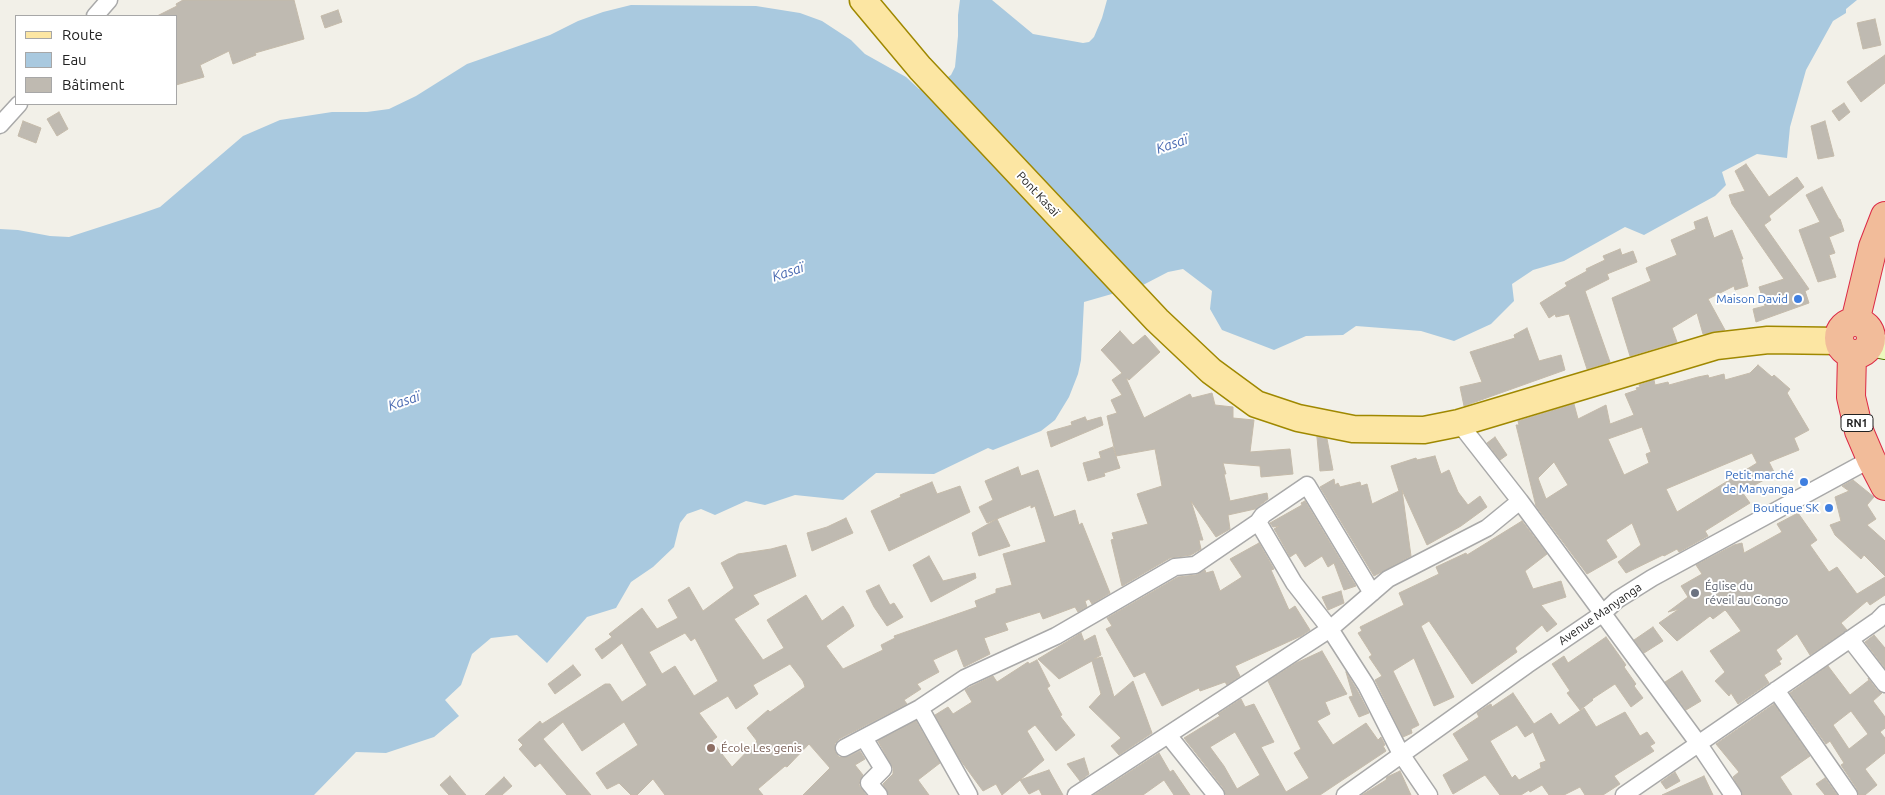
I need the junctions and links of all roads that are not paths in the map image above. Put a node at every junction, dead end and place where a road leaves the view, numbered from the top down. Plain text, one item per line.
1 (109, 0) edge
2 (863, 0) edge
3 (96, 15) edge
4 (18, 105) edge
5 (0, 125) edge
6 (1885, 216) edge
7 (1860, 342) edge
8 (1459, 423) junction
9 (1870, 459) junction
10 (1885, 486) edge
11 (1520, 500) junction
12 (1258, 522) junction
13 (1372, 593) junction
14 (1885, 612) edge
15 (1602, 614) junction
16 (1330, 629) junction
17 (1850, 639) junction
18 (1885, 684) edge
19 (1776, 690) junction
20 (920, 708) junction
21 (1168, 734) junction
22 (864, 738) junction
23 (1698, 743) junction
24 (844, 748) dead end
25 (1401, 754) junction
26 (879, 795) edge
27 (969, 795) edge
28 (1076, 795) edge
29 (1216, 795) edge
30 (1345, 795) edge
31 (1428, 795) edge
32 (1624, 795) edge
33 (1733, 795) edge
34 (1849, 795) edge

1 - 3 street
2 - 8 main road, Pont Kasaï
4 - 5 street
6 - 7 highway, RN1
7 - 8 main road, Pont Kasaï
7 - 9 highway, RN1
8 - 11 street
9 - 10 highway, RN1
9 - 15 street, Avenue Manyanga
11 - 13 street
11 - 15 street
12 - 13 street
12 - 16 street
12 - 20 street
13 - 16 street
14 - 17 street
15 - 23 street
15 - 25 street, Avenue Manyanga
16 - 21 street
16 - 25 street
17 - 18 street
17 - 19 street
19 - 23 street
19 - 34 street
20 - 22 street
20 - 27 street
21 - 28 street
21 - 29 street
22 - 24 street
22 - 26 street
23 - 32 street
23 - 33 street
25 - 30 street, Avenue Manyanga
25 - 31 street

